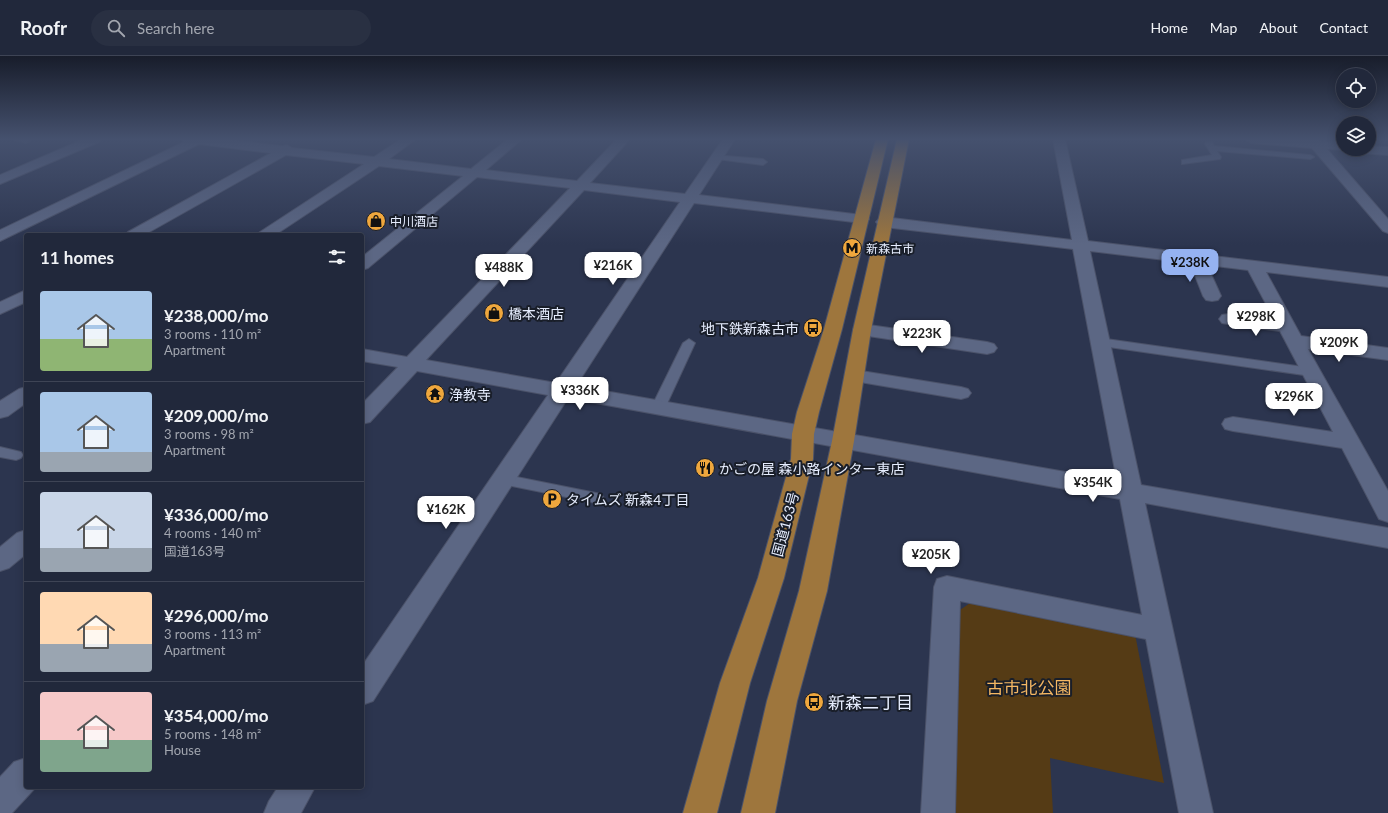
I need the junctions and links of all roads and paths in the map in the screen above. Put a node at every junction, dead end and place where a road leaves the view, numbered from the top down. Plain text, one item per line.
1 (13, 174) edge
2 (125, 174) edge
3 (241, 174) edge
4 (357, 174) edge
5 (473, 174) edge
6 (487, 174) edge
7 (591, 174) edge
8 (705, 174) edge
9 (876, 174) edge
10 (890, 174) edge
11 (1066, 174) edge
12 (1338, 174) edge
13 (0, 180) edge
14 (581, 185) junction
15 (689, 198) junction
16 (873, 221) junction
17 (1388, 228) edge
18 (137, 233) edge
19 (268, 233) edge
20 (0, 236) edge
21 (1080, 245) junction
22 (1196, 259) junction
23 (364, 263) edge
24 (1254, 266) junction
25 (1388, 282) edge
26 (0, 292) edge
27 (24, 296) edge
28 (1212, 296) dead end
29 (24, 297) edge
30 (0, 309) edge
31 (1228, 319) dead end
32 (862, 330) junction
33 (1291, 334) junction
34 (1099, 342) junction
35 (689, 343) dead end
36 (987, 348) dead end
37 (1388, 354) edge
38 (364, 355) edge
39 (413, 364) junction
40 (1312, 372) junction
41 (854, 376) junction
42 (561, 390) junction
43 (24, 394) edge
44 (961, 394) dead end
45 (658, 408) junction
46 (0, 411) edge
47 (364, 415) edge
48 (1233, 424) dead end
49 (803, 434) junction
50 (843, 441) junction
51 (1349, 442) junction
52 (0, 452) edge
53 (16, 455) dead end
54 (502, 479) junction
55 (1130, 492) junction
56 (596, 498) dead end
57 (1388, 513) edge
58 (1388, 538) edge
59 (24, 542) edge
60 (0, 561) edge
61 (1159, 630) junction
62 (364, 688) edge
63 (24, 776) edge
64 (297, 789) edge
65 (0, 802) edge
66 (281, 813) edge
67 (700, 813) edge
68 (758, 813) edge
69 (938, 813) edge
70 (1196, 813) edge

1 - 13 street
2 - 20 street
3 - 18 street
4 - 19 street
5 - 23 street
6 - 14 street
7 - 14 street
8 - 15 street
9 - 16 highway, 国道163号
10 - 16 highway, 国道163号
11 - 21 street
12 - 17 street
14 - 15 street
14 - 39 street
15 - 16 street
15 - 42 street
16 - 21 street
16 - 32 highway, 国道163号
16 - 49 highway, 国道163号
21 - 22 street
21 - 34 street
22 - 24 street
22 - 28 street
24 - 25 street
24 - 33 street
26 - 27 street
29 - 30 street
31 - 33 street
32 - 36 street
32 - 41 highway, 国道163号
33 - 37 street
33 - 40 street
34 - 40 lane
34 - 55 street
35 - 45 lane
38 - 39 street
39 - 42 street
39 - 47 street
40 - 51 street
41 - 44 street
41 - 50 highway, 国道163号
42 - 45 street
42 - 54 street
43 - 46 street
45 - 49 street
48 - 51 street
49 - 50 street
49 - 67 highway, 国道163号
50 - 55 street
50 - 68 highway, 国道163号
51 - 57 street
52 - 53 lane
54 - 56 lane
54 - 62 street
55 - 58 street
55 - 61 street
59 - 60 street
61 - 69 street
61 - 70 street
63 - 65 street
64 - 66 street

